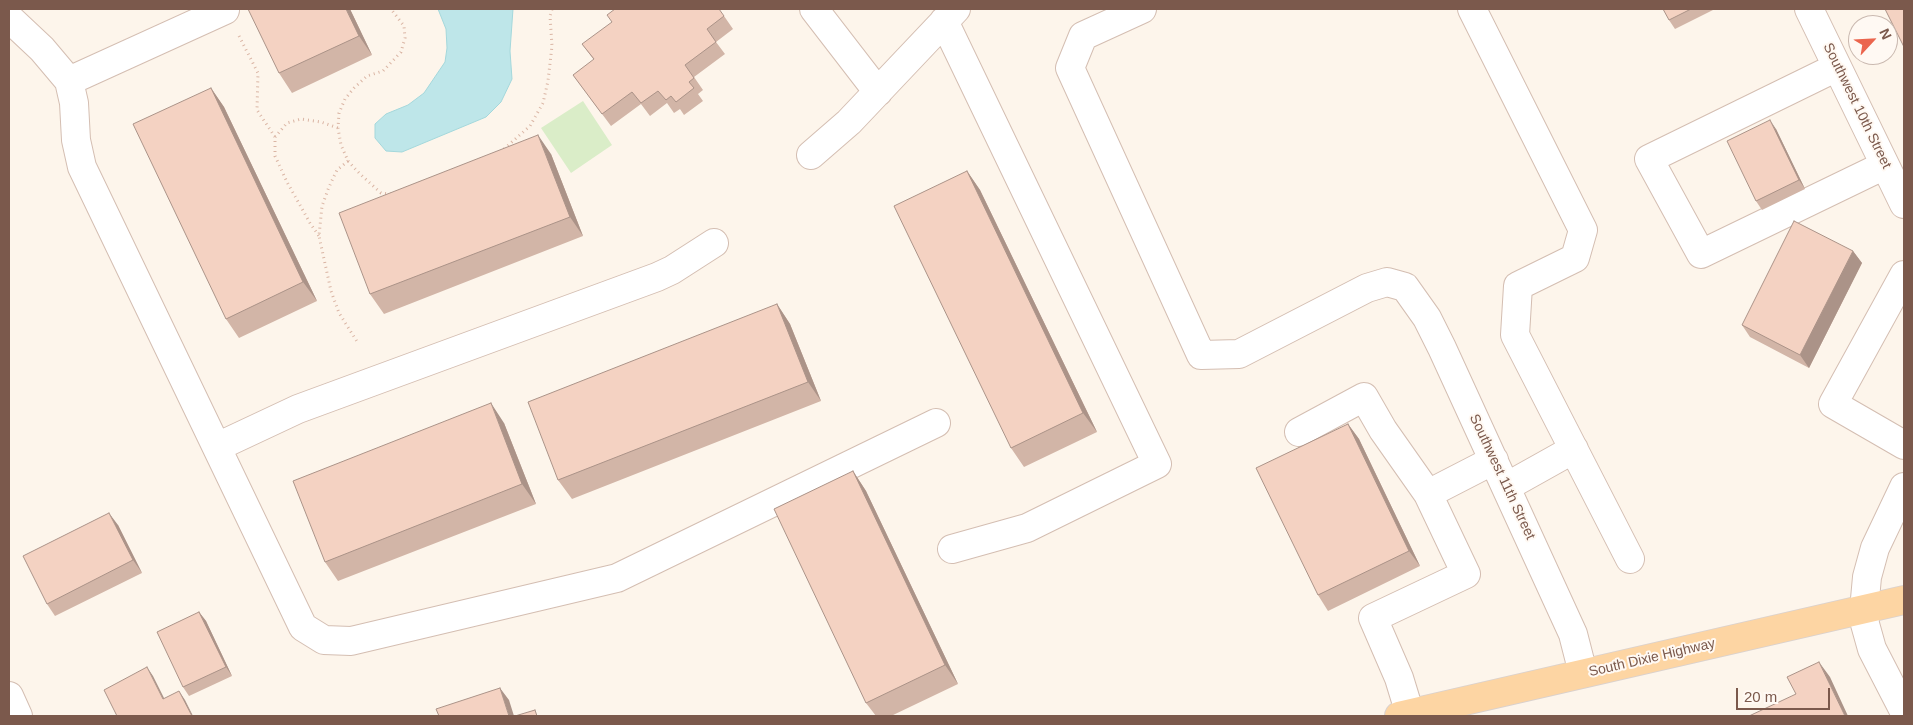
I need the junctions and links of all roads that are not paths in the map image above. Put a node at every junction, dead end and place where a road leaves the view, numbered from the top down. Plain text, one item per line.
1 (814, 9) edge
2 (1142, 9) edge
3 (1472, 9) edge
4 (1809, 9) edge
5 (225, 10) edge
6 (951, 15) edge
7 (9, 18) edge
8 (1837, 67) junction
9 (70, 81) junction
10 (878, 92) junction
11 (811, 155) dead end
12 (1885, 165) junction
13 (1904, 204) edge
14 (714, 242) dead end
15 (1904, 275) edge
16 (936, 423) dead end
17 (1299, 432) dead end
18 (1904, 445) edge
19 (217, 448) junction
20 (1574, 449) junction
21 (1494, 460) junction
22 (1506, 487) junction
23 (1904, 487) edge
24 (1428, 494) junction
25 (952, 549) dead end
26 (1630, 559) dead end
27 (1904, 600) edge
28 (1864, 610) junction
29 (1584, 673) junction
30 (9, 696) edge
31 (1904, 711) edge
32 (1405, 715) edge
33 (18, 716) edge

1 - 10 street
2 - 21 street, Southwest 11th Street
3 - 20 street
4 - 8 street, Southwest 10th Street
5 - 9 street
6 - 10 street
6 - 25 street
7 - 9 street
8 - 12 street, Southwest 10th Street
8 - 12 street
9 - 19 street
10 - 11 street
12 - 13 street, Southwest 10th Street
14 - 19 street
15 - 18 street
16 - 19 street
17 - 24 street
20 - 22 street
20 - 26 street
21 - 22 street, Southwest 11th Street
21 - 24 street
22 - 29 street, Southwest 11th Street
23 - 28 street
24 - 32 street
27 - 28 main road, South Dixie Highway
28 - 29 main road, South Dixie Highway
28 - 31 street
29 - 32 main road, South Dixie Highway
30 - 33 street

